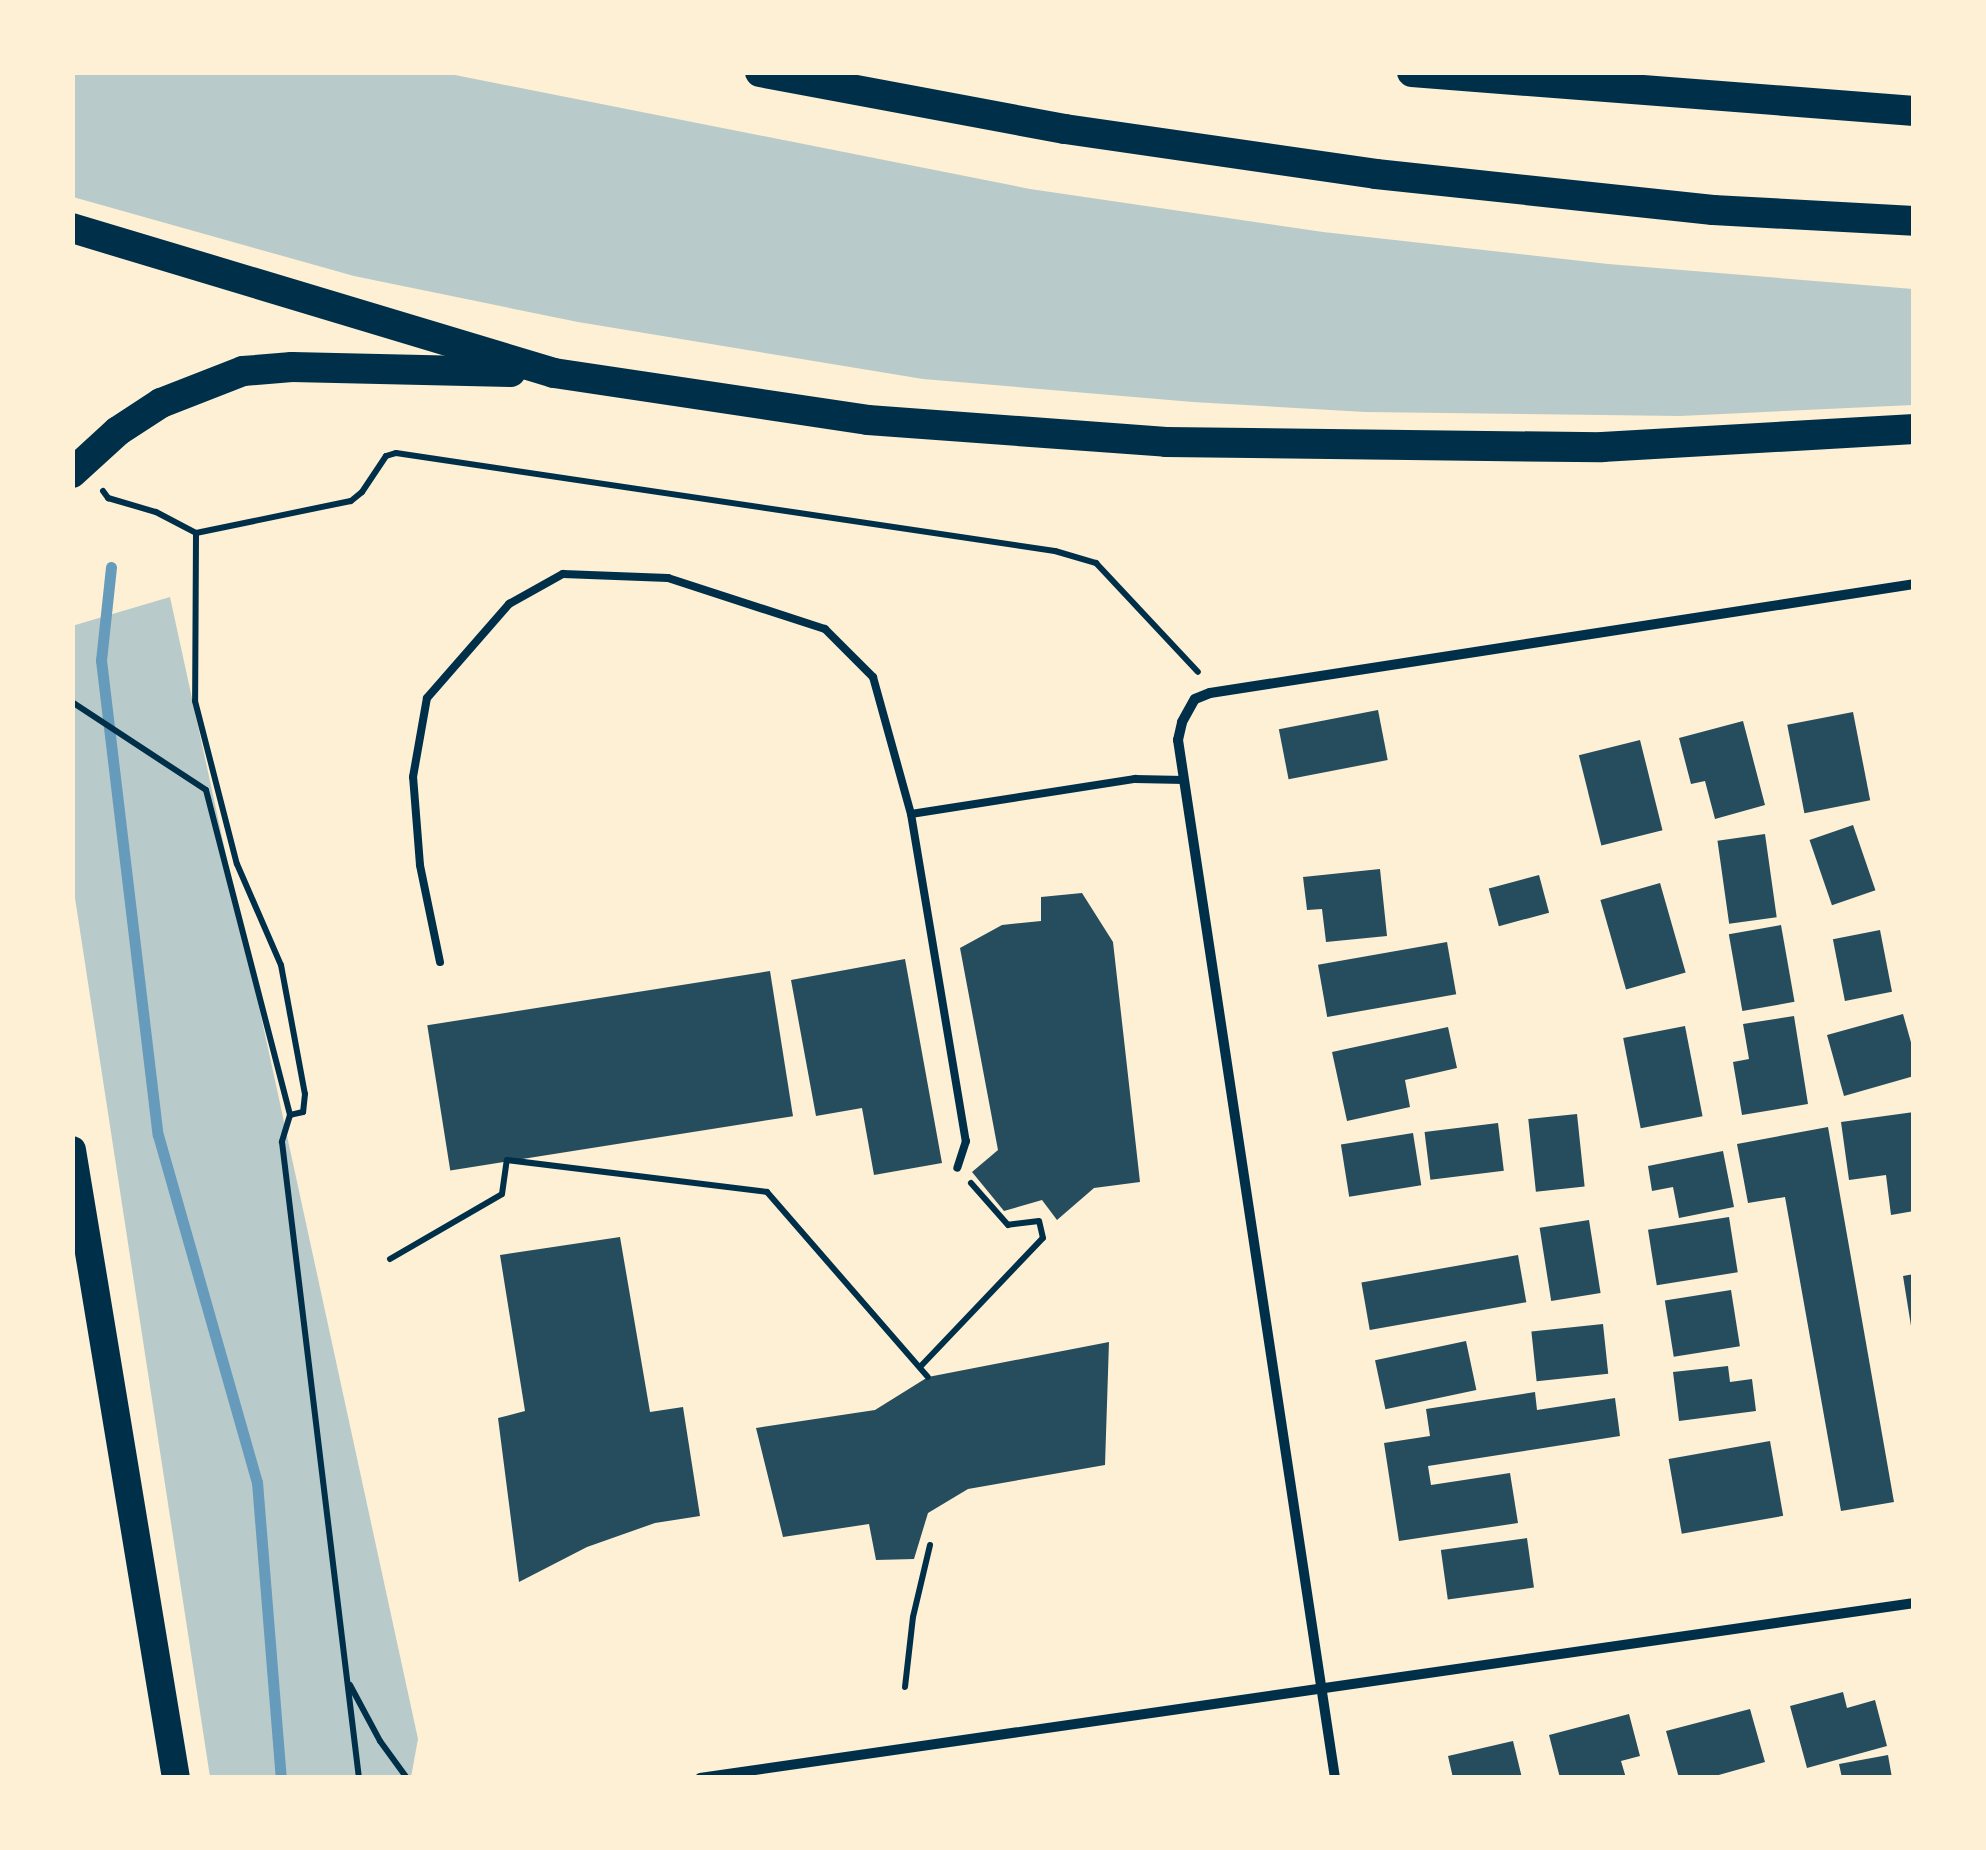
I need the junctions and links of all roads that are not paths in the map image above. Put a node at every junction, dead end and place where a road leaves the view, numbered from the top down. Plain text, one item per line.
1 (760, 72) edge
2 (1412, 72) edge
3 (1914, 111) edge
4 (1914, 221) edge
5 (72, 228) edge
6 (554, 373) junction
7 (1914, 429) edge
8 (85, 478) edge
9 (1914, 584) edge
10 (1184, 780) junction
11 (911, 814) junction
12 (440, 962) dead end
13 (72, 1150) edge
14 (957, 1168) road end
15 (1914, 1602) edge
16 (1321, 1689) junction
17 (176, 1778) edge
18 (700, 1778) edge
19 (1336, 1778) edge

1 - 4 highway
2 - 3 highway
5 - 6 highway
6 - 7 highway
6 - 8 highway
9 - 10 street
10 - 11 lane
10 - 16 street
11 - 12 lane
11 - 14 lane
13 - 17 highway
15 - 16 street
16 - 18 street
16 - 19 street

